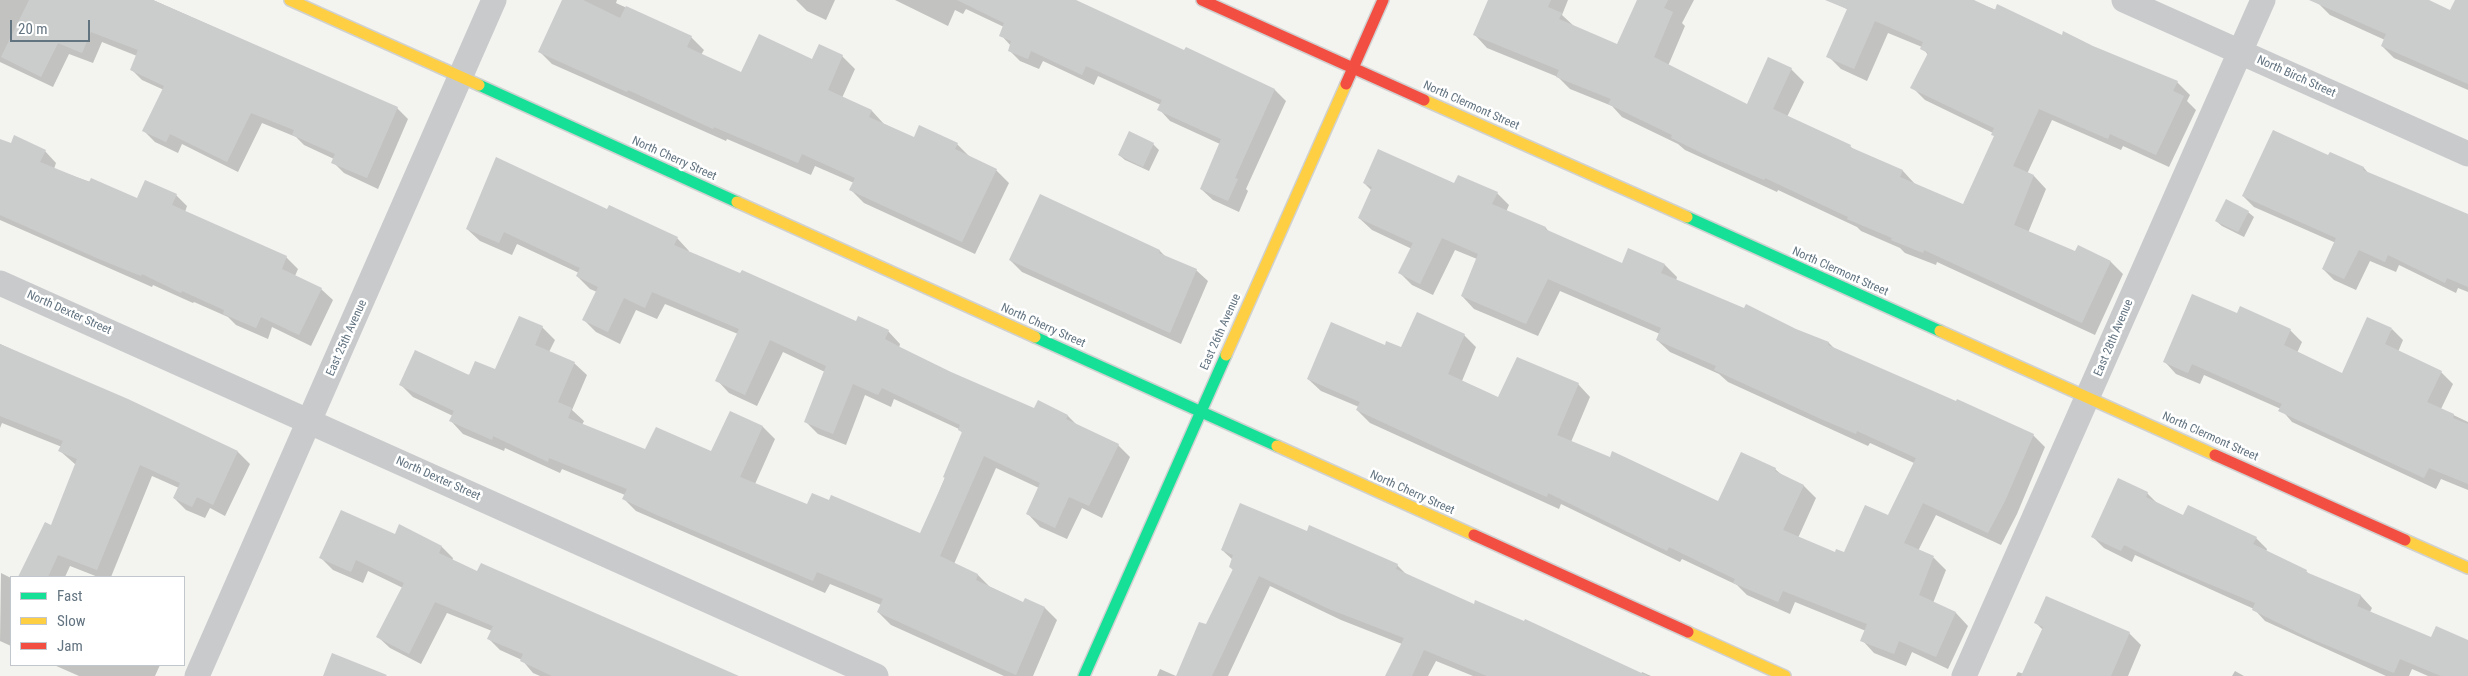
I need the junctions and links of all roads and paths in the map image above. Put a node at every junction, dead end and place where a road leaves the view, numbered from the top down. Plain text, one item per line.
1 (290, 0) edge
2 (494, 0) edge
3 (1202, 0) edge
4 (1383, 0) edge
5 (2124, 0) edge
6 (2263, 0) edge
7 (2240, 52) junction
8 (1353, 68) junction
9 (461, 76) junction
10 (2468, 154) edge
11 (0, 282) edge
12 (2088, 398) junction
13 (1201, 413) junction
14 (310, 421) junction
15 (2468, 568) edge
16 (197, 676) edge
17 (876, 676) edge
18 (1084, 676) edge
19 (1785, 676) edge
20 (1964, 676) edge

1 - 9 street, North Cherry Street
2 - 9 street, East 25th Avenue
3 - 8 street, North Clermont Street
4 - 8 street, East 26th Avenue
5 - 7 street, North Birch Street
6 - 7 street, East 28th Avenue
7 - 10 street, North Birch Street
7 - 12 street, East 28th Avenue
8 - 12 street, North Clermont Street
8 - 13 street, East 26th Avenue
9 - 13 street, North Cherry Street
9 - 14 street, East 25th Avenue
11 - 14 street, North Dexter Street
12 - 15 street, North Clermont Street
12 - 20 street, East 28th Avenue
13 - 18 street, East 26th Avenue
13 - 19 street, North Cherry Street
14 - 16 street, East 25th Avenue
14 - 17 street, North Dexter Street

